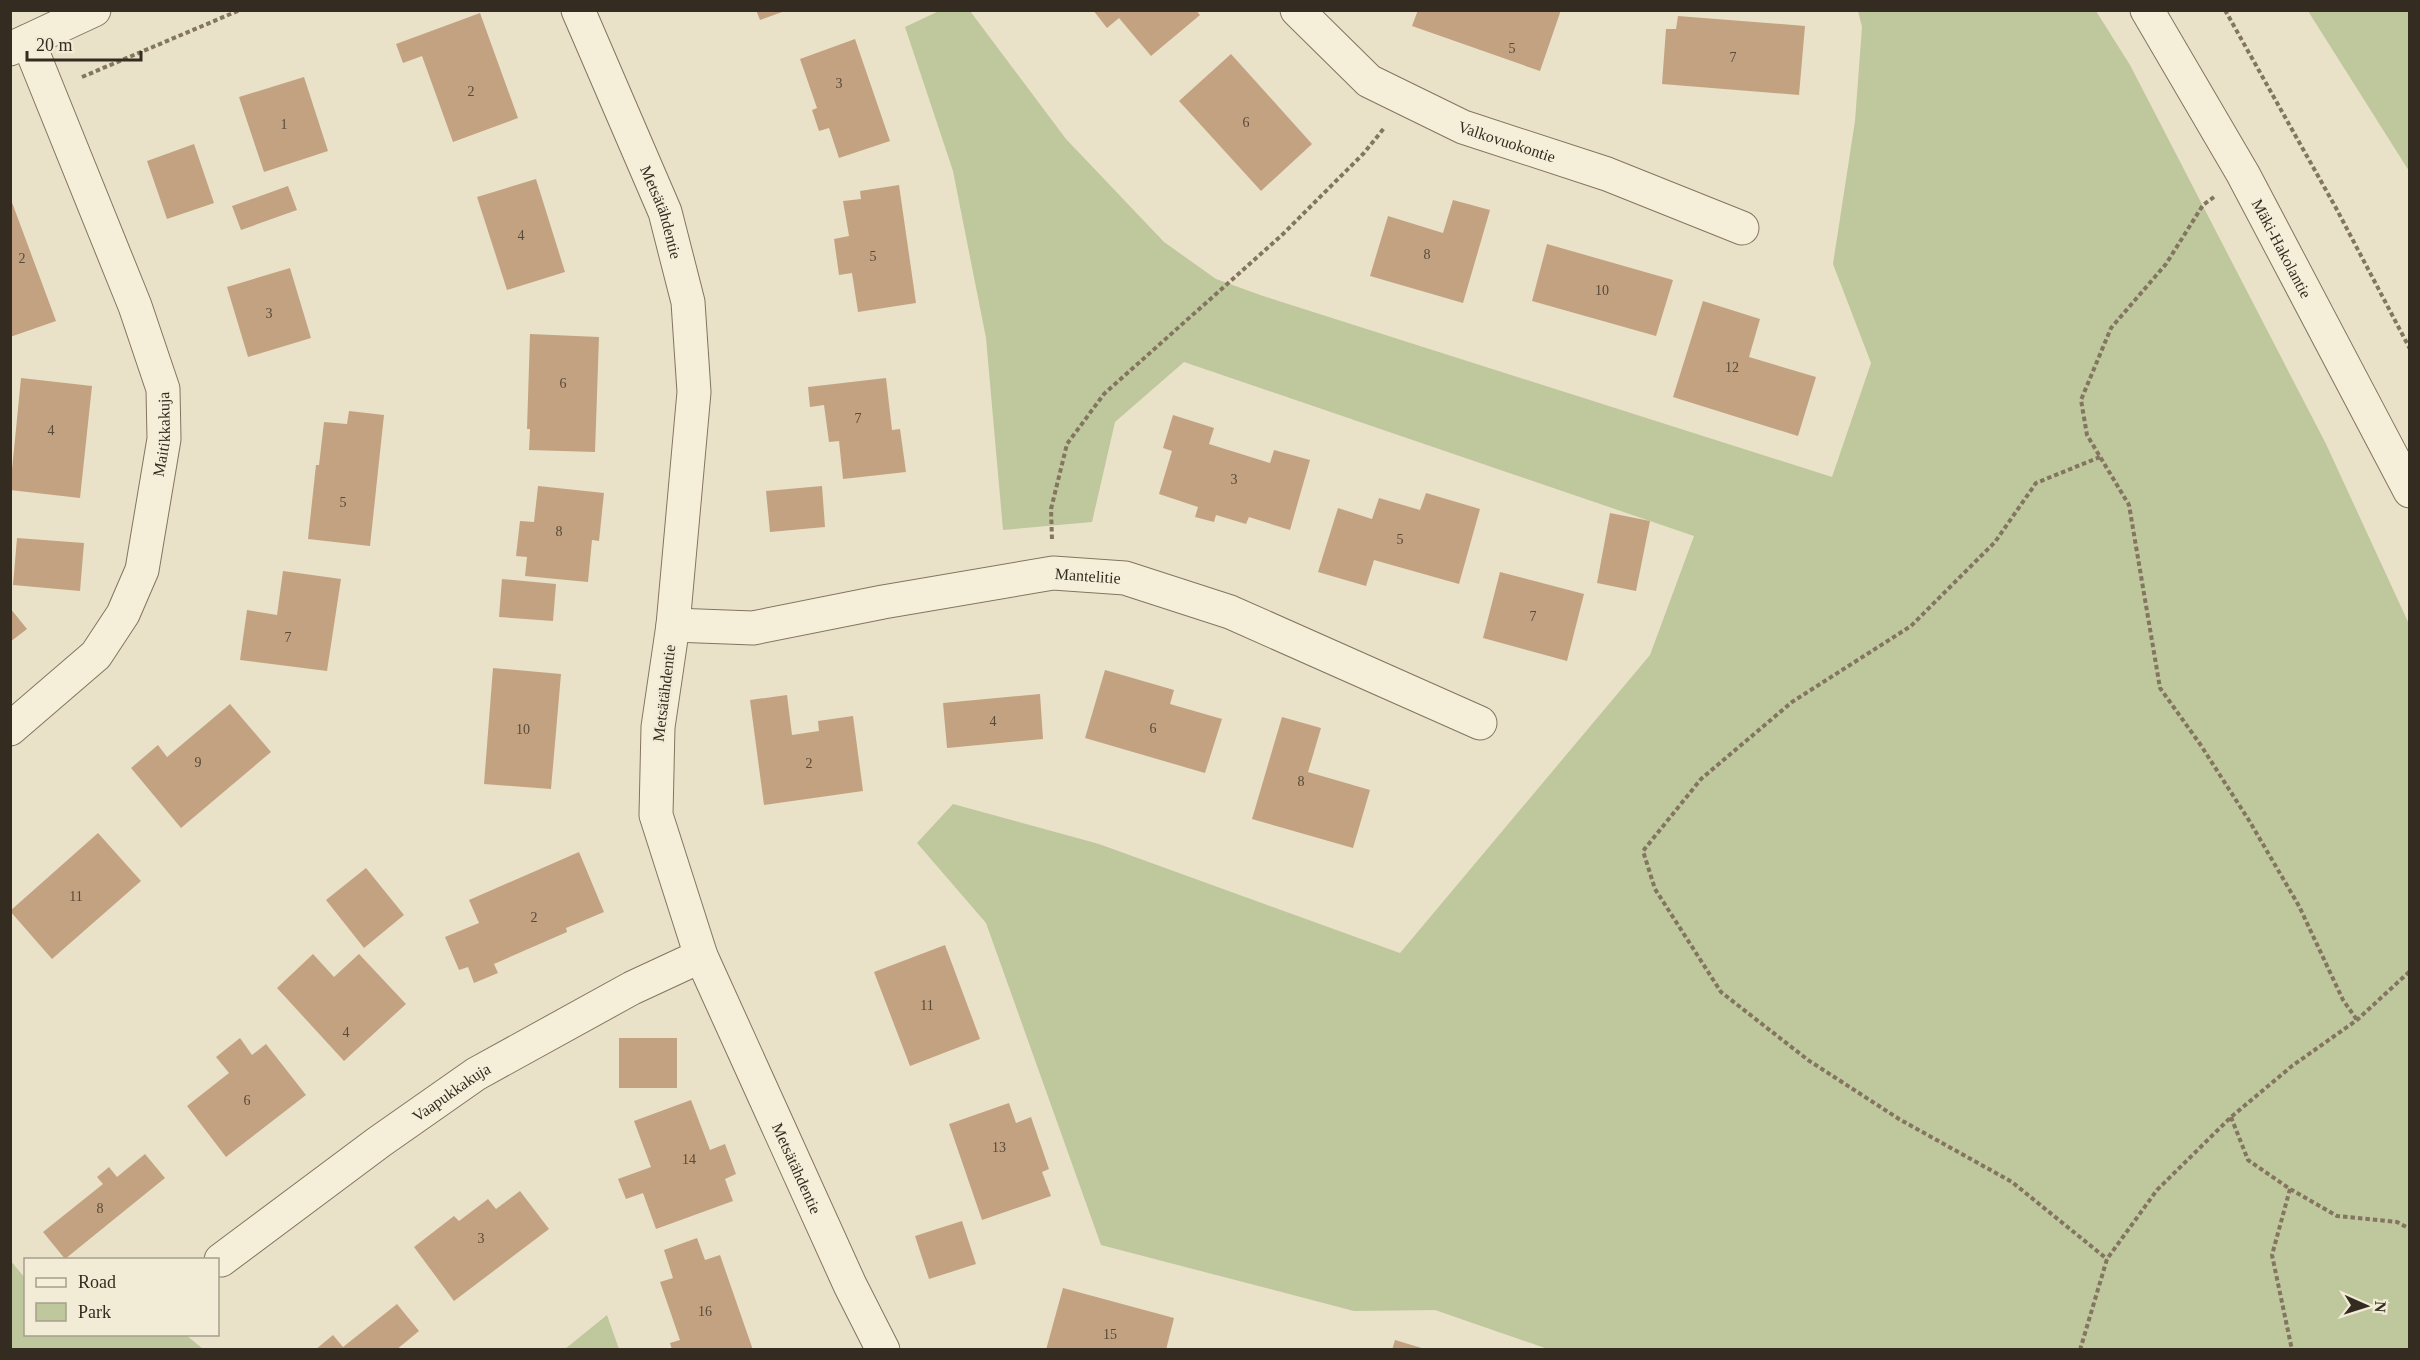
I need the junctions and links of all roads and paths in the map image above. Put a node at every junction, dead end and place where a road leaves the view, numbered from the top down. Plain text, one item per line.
1 (94, 10) edge
2 (240, 10) edge
3 (578, 10) edge
4 (1297, 10) edge
5 (2147, 10) edge
6 (2225, 10) edge
7 (19, 45) edge
8 (48, 91) junction
9 (1406, 100) junction
10 (2203, 205) dead end
11 (1742, 228) dead end
12 (2409, 349) edge
13 (2100, 457) junction
14 (2409, 491) edge
15 (1053, 573) junction
16 (673, 625) junction
17 (1480, 723) dead end
18 (10, 729) edge
19 (701, 956) junction
20 (2409, 971) edge
21 (2357, 1020) junction
22 (2231, 1117) junction
23 (2290, 1189) junction
24 (2409, 1230) edge
25 (2107, 1259) junction
26 (221, 1260) dead end
27 (883, 1350) edge
28 (2080, 1350) edge
29 (2292, 1350) edge

1 - 7 street
2 - 8 path
3 - 16 street, Metsätähdentie
4 - 9 street, Valkovuokontie
5 - 14 street, Mäki-Hakolantie
6 - 12 path
7 - 8 street, Maitikkakuja
8 - 18 street, Maitikkakuja
9 - 11 street, Valkovuokontie
9 - 15 path
10 - 13 path
13 - 21 path
13 - 25 path
15 - 16 street, Mantelitie
15 - 17 street, Mantelitie
16 - 19 street, Metsätähdentie
19 - 26 street, Vaapukkakuja
19 - 27 street, Metsätähdentie
20 - 21 path
21 - 22 path
22 - 23 path
22 - 25 path
23 - 24 path
23 - 29 path
25 - 28 path

